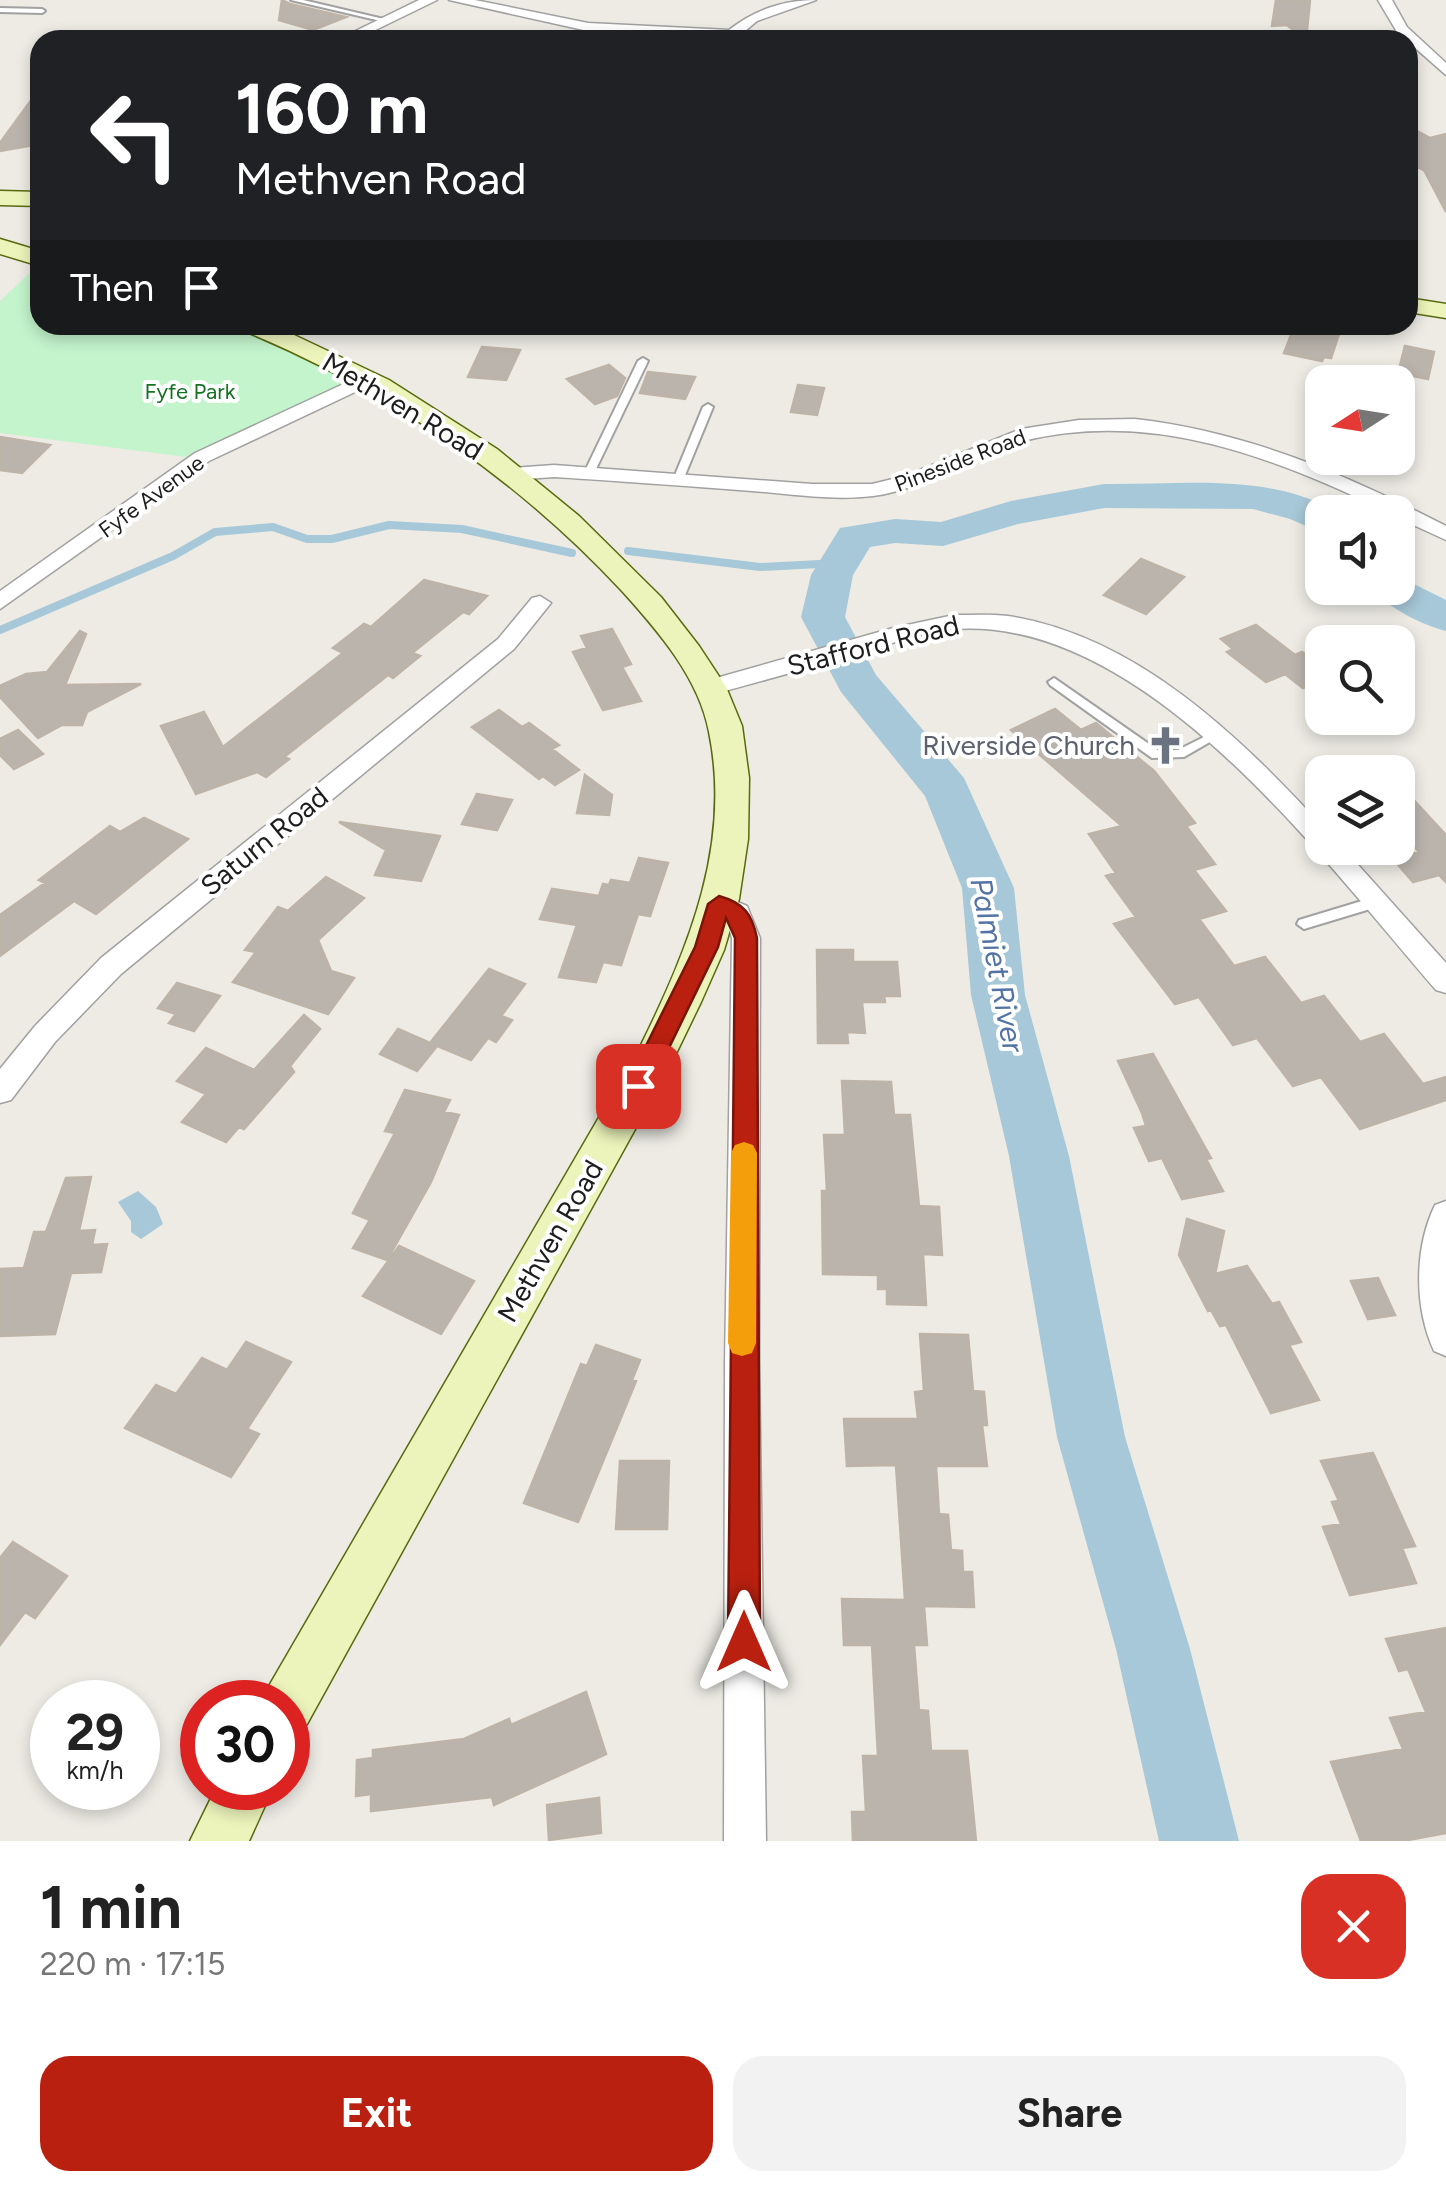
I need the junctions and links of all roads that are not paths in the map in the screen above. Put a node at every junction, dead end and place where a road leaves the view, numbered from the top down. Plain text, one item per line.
1 (294, 0) edge
2 (430, 0) edge
3 (456, 0) edge
4 (809, 0) edge
5 (1385, 0) edge
6 (0, 10) edge
7 (42, 11) dead end
8 (385, 20) junction
9 (364, 30) edge
10 (667, 30) edge
11 (738, 30) edge
12 (1403, 30) edge
13 (1418, 44) edge
14 (1446, 71) edge
15 (0, 184) edge
16 (30, 184) edge
17 (0, 198) edge
18 (30, 199) edge
19 (0, 246) edge
20 (30, 255) edge
21 (1418, 307) edge
22 (1446, 312) edge
23 (271, 335) edge
24 (643, 361) dead end
25 (365, 380) junction
26 (708, 408) dead end
27 (588, 473) junction
28 (512, 474) junction
29 (678, 480) junction
30 (1446, 534) edge
31 (0, 602) edge
32 (540, 603) dead end
33 (1054, 682) dead end
34 (710, 688) junction
35 (1216, 735) junction
36 (1305, 823) edge
37 (1343, 865) edge
38 (1376, 902) junction
39 (719, 904) junction
40 (1304, 924) dead end
41 (1446, 982) edge
42 (0, 1090) edge
43 (1446, 1215) edge
44 (1446, 1340) edge
45 (302, 1680) edge
46 (235, 1810) edge
47 (219, 1841) edge
48 (745, 1841) edge

1 - 8 lane
2 - 8 street
3 - 10 street
4 - 11 street
5 - 12 street
6 - 7 lane
8 - 9 street
13 - 14 street
15 - 16 street
17 - 18 street
19 - 20 street
21 - 22 street
23 - 25 street, Methven Road
24 - 27 lane
25 - 28 street, Methven Road
25 - 31 street, Fyfe Avenue
26 - 29 lane
27 - 28 street, Pineside Road
27 - 29 street, Pineside Road
28 - 34 street, Methven Road
29 - 30 street, Pineside Road
32 - 42 street, Saturn Road
33 - 35 lane
34 - 35 street, Stafford Road
34 - 39 street, Methven Road
35 - 36 street, Stafford Road
37 - 38 street
38 - 40 lane
38 - 41 street
39 - 45 street, Methven Road
39 - 48 street
43 - 44 street
46 - 47 street

